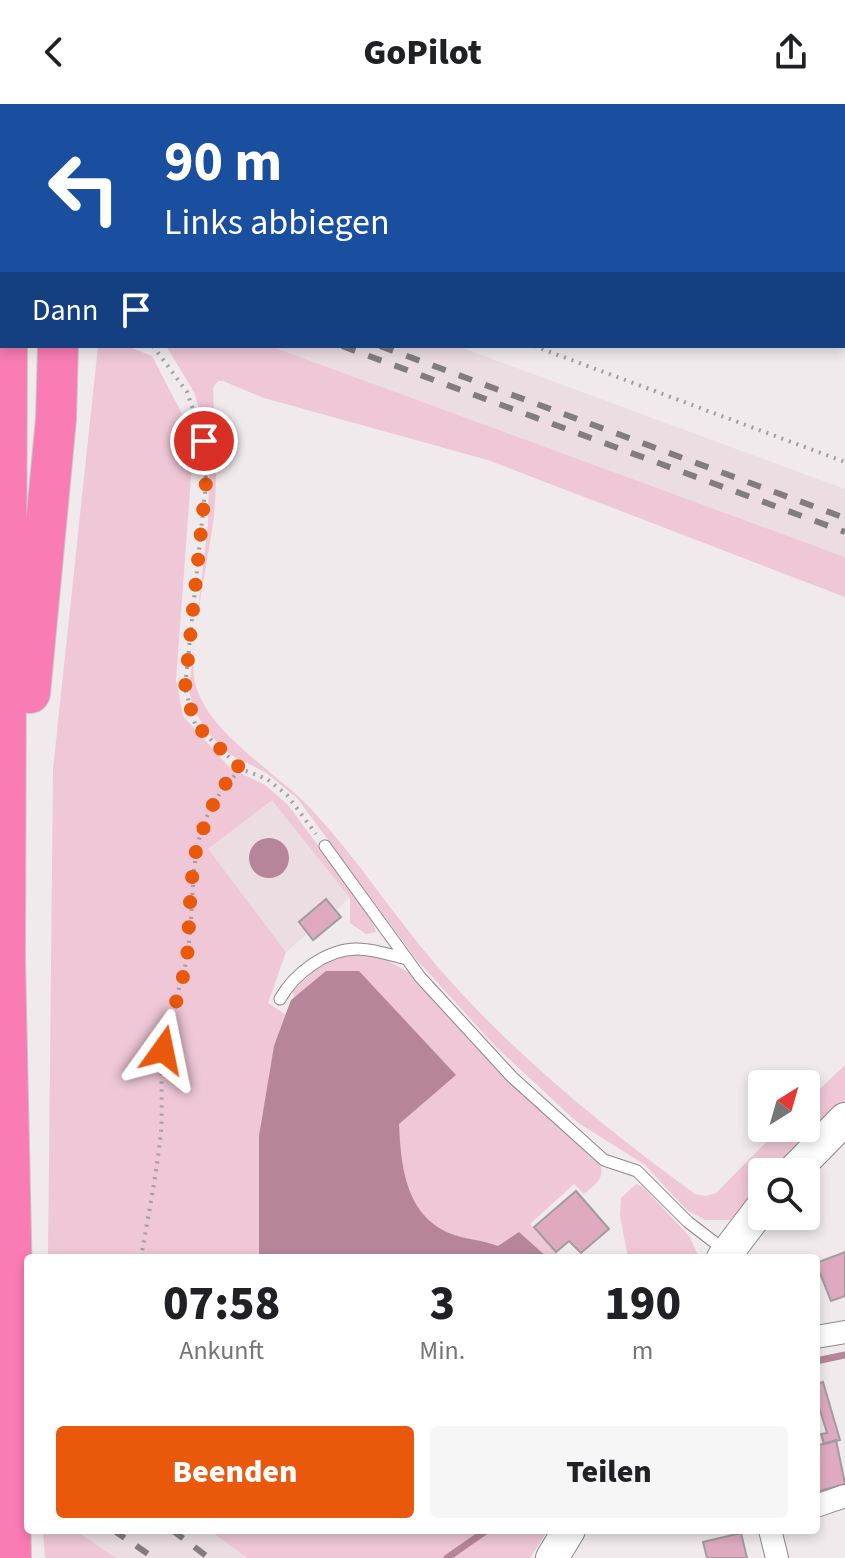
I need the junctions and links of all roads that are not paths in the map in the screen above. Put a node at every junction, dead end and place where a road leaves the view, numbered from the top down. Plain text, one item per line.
1 (7, 348) edge
2 (58, 348) edge
3 (325, 846) road end
4 (407, 959) junction
5 (5, 960) junction
6 (280, 999) dead end
7 (845, 1119) edge
8 (807, 1158) edge
9 (748, 1226) edge
10 (725, 1254) edge
11 (727, 1254) edge
12 (845, 1332) edge
13 (820, 1336) edge
14 (845, 1496) edge
15 (820, 1505) edge
16 (567, 1534) edge
17 (771, 1534) edge
18 (11, 1558) edge
19 (552, 1558) edge
20 (777, 1558) edge

1 - 5 highway
2 - 5 highway
3 - 4 lane
4 - 6 lane
4 - 10 lane
5 - 18 highway, bridge
7 - 8 main road
9 - 11 main road
12 - 13 street
14 - 15 street
16 - 19 main road
17 - 20 street

